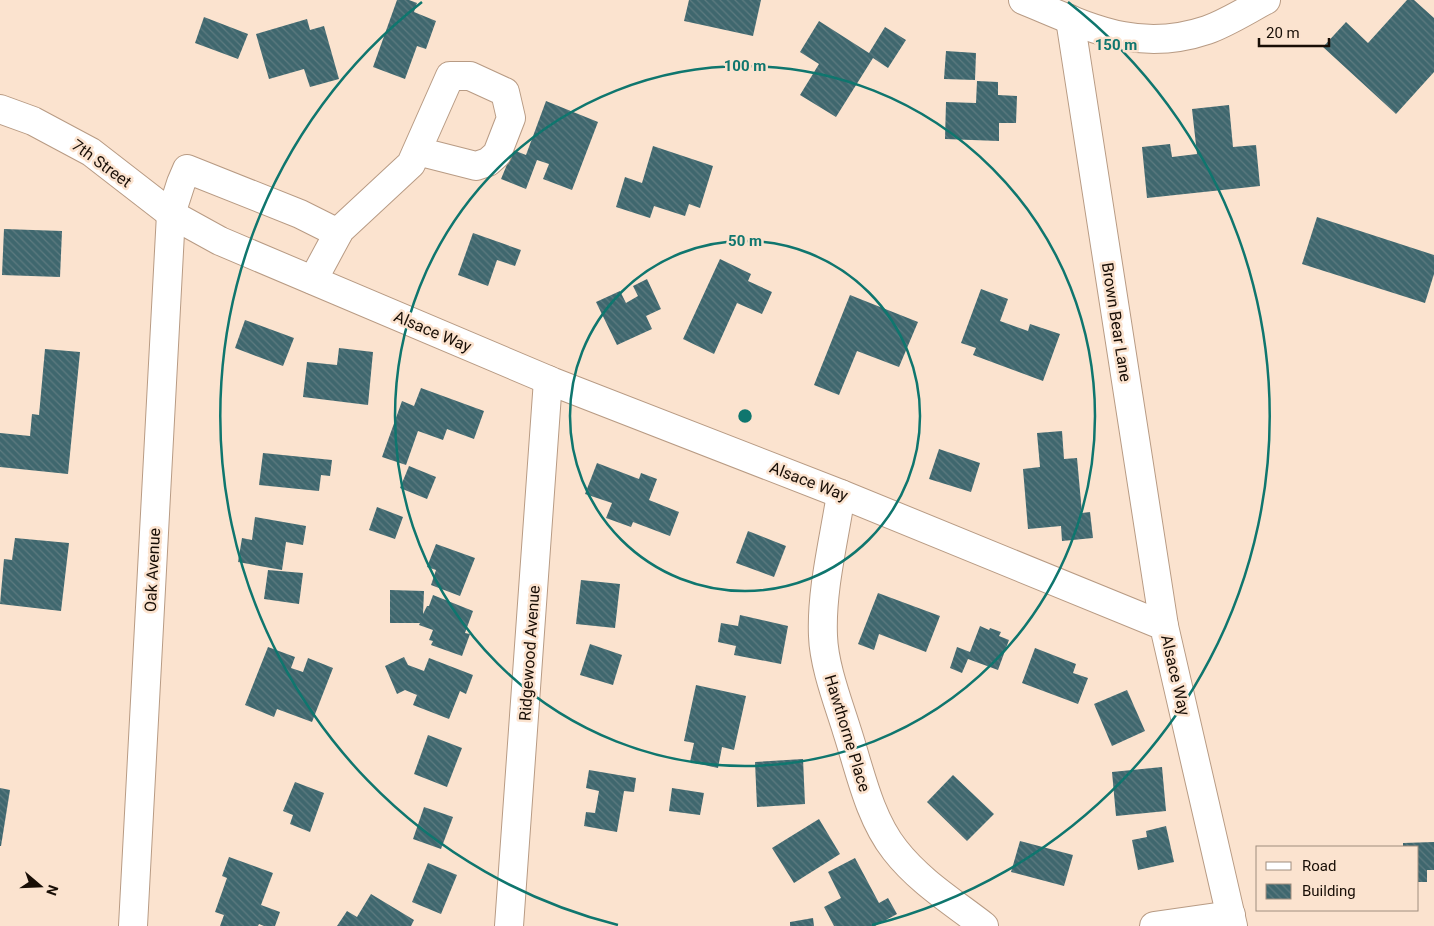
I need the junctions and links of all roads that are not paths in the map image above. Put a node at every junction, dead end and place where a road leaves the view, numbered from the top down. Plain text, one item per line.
1 (1023, 0) edge
2 (1266, 0) edge
3 (1070, 19) junction
4 (0, 110) edge
5 (417, 150) dead end
6 (171, 214) junction
7 (338, 233) junction
8 (313, 280) junction
9 (548, 380) junction
10 (841, 494) junction
11 (1164, 626) junction
12 (1232, 920) edge
13 (133, 926) edge
14 (510, 926) edge
15 (984, 926) edge
16 (1154, 926) edge

1 - 3 street
2 - 3 street
3 - 11 street, Brown Bear Lane
4 - 6 street, 7th Street
5 - 7 street
6 - 7 street, Oak Avenue
6 - 8 street, Alsace Way
6 - 13 street, Oak Avenue
7 - 8 street
8 - 9 street, Alsace Way
9 - 10 street, Alsace Way
9 - 14 street, Ridgewood Avenue
10 - 11 street, Alsace Way
10 - 15 street, Hawthorne Place
11 - 12 street, Alsace Way
12 - 16 street

